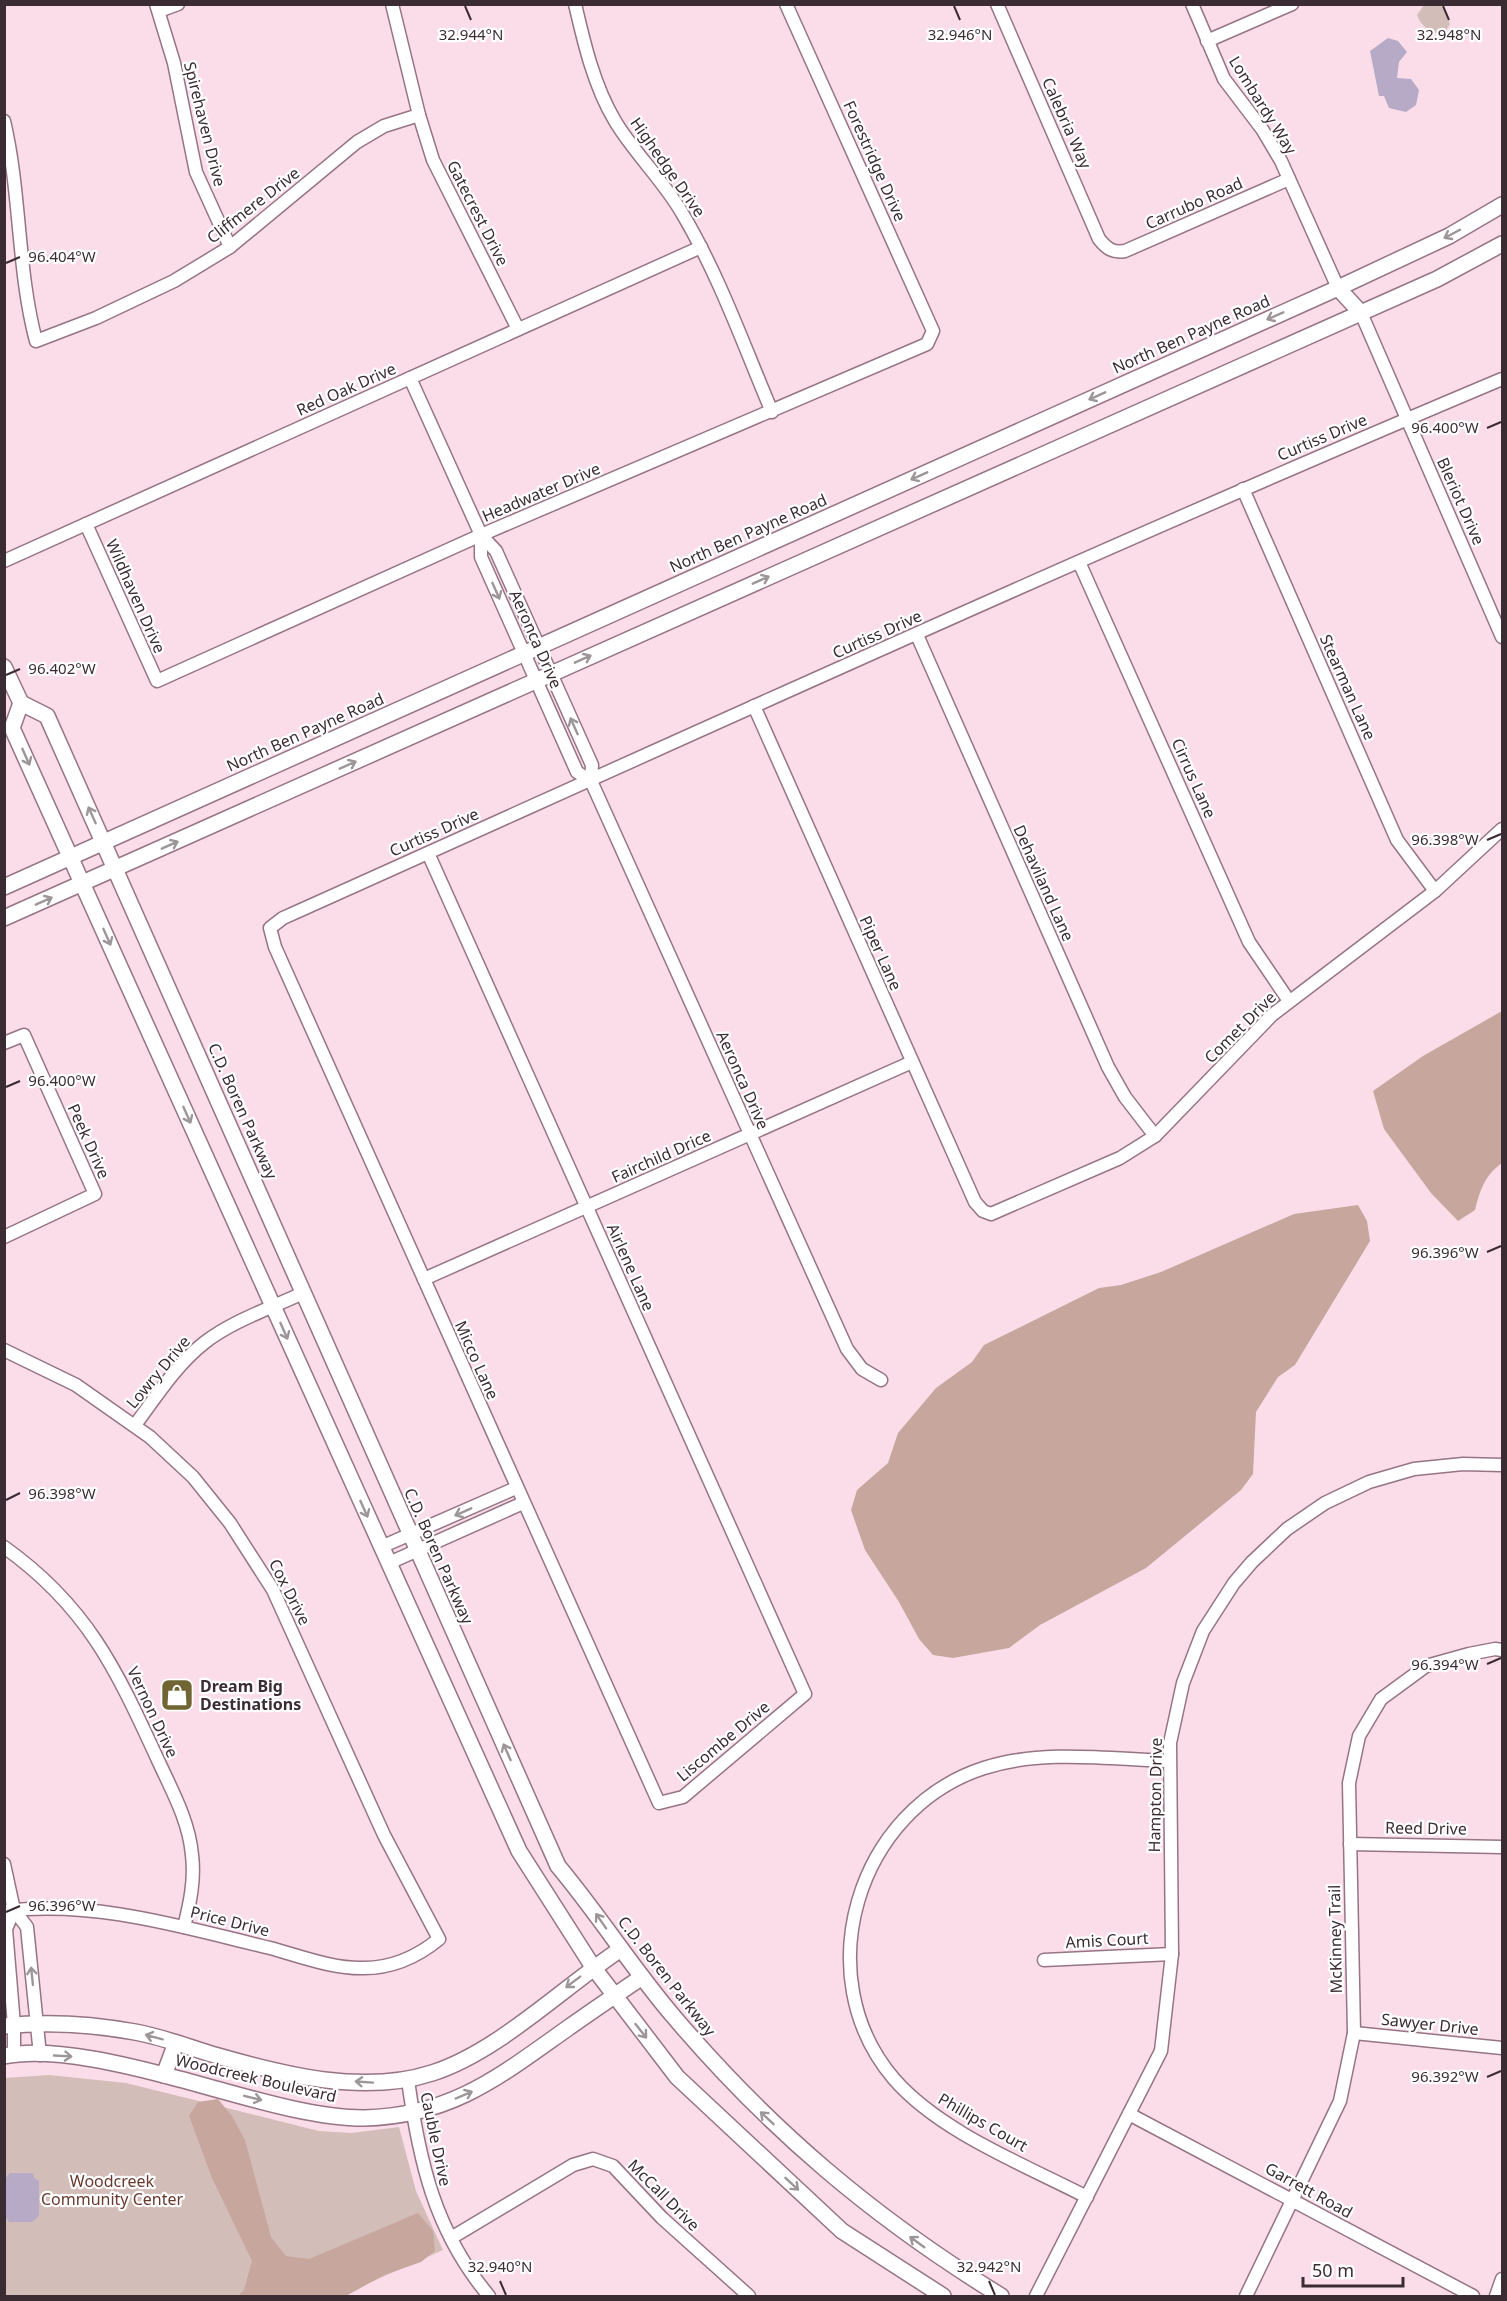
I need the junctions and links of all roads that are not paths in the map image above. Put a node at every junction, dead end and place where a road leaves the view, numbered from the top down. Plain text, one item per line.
1 (178, 4) edge
2 (392, 4) edge
3 (575, 4) edge
4 (786, 4) edge
5 (997, 4) edge
6 (1192, 4) edge
7 (1292, 4) edge
8 (157, 8) edge
9 (1207, 41) junction
10 (418, 115) junction
11 (4, 120) edge
12 (1289, 179) junction
13 (1503, 205) edge
14 (1503, 244) edge
15 (230, 247) junction
16 (701, 247) junction
17 (1112, 250) joint
18 (1338, 288) junction
19 (1360, 313) junction
20 (518, 329) junction
21 (933, 332) joint
22 (410, 378) junction
23 (1503, 379) edge
24 (772, 412) junction
25 (1407, 419) junction
26 (1243, 489) junction
27 (86, 524) junction
28 (481, 535) junction
29 (4, 561) edge
30 (1079, 562) junction
31 (917, 635) junction
32 (1503, 637) edge
33 (538, 646) junction
34 (524, 653) junction
35 (4, 667) edge
36 (551, 674) junction
37 (536, 680) junction
38 (157, 681) joint
39 (21, 703) junction
40 (754, 706) junction
41 (591, 781) junction
42 (1503, 829) edge
43 (105, 843) junction
44 (428, 853) junction
45 (72, 857) junction
46 (116, 869) junction
47 (83, 884) junction
48 (4, 887) edge
49 (1435, 891) junction
50 (4, 918) edge
51 (270, 928) joint
52 (1289, 1001) junction
53 (4, 1043) edge
54 (912, 1062) junction
55 (750, 1135) junction
56 (1155, 1136) junction
57 (586, 1207) junction
58 (983, 1211) joint
59 (4, 1237) edge
60 (424, 1279) junction
61 (303, 1293) junction
62 (273, 1307) junction
63 (4, 1350) edge
64 (881, 1380) dead end
65 (135, 1425) junction
66 (1503, 1465) edge
67 (516, 1488) junction
68 (523, 1503) junction
69 (410, 1535) junction
70 (4, 1547) edge
71 (381, 1547) junction
72 (417, 1550) junction
73 (388, 1563) junction
74 (1503, 1650) edge
75 (804, 1694) joint
76 (1169, 1761) junction
77 (658, 1803) joint
78 (1350, 1844) junction
79 (1503, 1847) edge
80 (4, 1864) edge
81 (9, 1911) edge
82 (184, 1927) junction
83 (439, 1939) joint
84 (621, 1949) junction
85 (1172, 1954) junction
86 (1044, 1960) dead end
87 (593, 1967) junction
88 (642, 1977) junction
89 (614, 1997) junction
90 (37, 2023) junction
91 (9, 2025) edge
92 (1354, 2032) junction
93 (176, 2043) junction
94 (1503, 2048) edge
95 (9, 2055) edge
96 (40, 2055) junction
97 (164, 2075) junction
98 (408, 2080) junction
99 (412, 2113) junction
100 (1129, 2114) junction
101 (1086, 2197) junction
102 (1293, 2199) junction
103 (451, 2238) junction
104 (1503, 2279) edge
105 (489, 2296) edge
106 (749, 2296) edge
107 (943, 2296) edge
108 (1001, 2296) edge
109 (1036, 2296) edge
110 (1246, 2296) edge
111 (1473, 2296) edge
112 (1496, 2296) edge

1 - 8 street
2 - 10 street, Gatecrest Drive
3 - 16 street, Highedge Drive
4 - 21 street, Forestridge Drive
5 - 17 street, Calebria Way
6 - 9 street, Lombardy Way
7 - 9 street
8 - 15 street, Spirehaven Drive
9 - 12 street, Lombardy Way
10 - 15 street, Cliffmere Drive
10 - 20 street, Gatecrest Drive
11 - 15 street, Cliffmere Drive
12 - 17 street, Carrubo Road
12 - 18 street, Lombardy Way
13 -> 18 street, North Ben Payne Road
14 - 19 street
16 - 20 street, Red Oak Drive
16 - 24 street, Highedge Drive
18 - 19 street
18 -> 33 street, North Ben Payne Road
19 - 25 street, Bleriot Drive
36 -> 19 street
20 - 22 street, Red Oak Drive
21 - 24 street, Headwater Drive
22 - 27 street, Red Oak Drive
22 - 28 street, Aeronca Drive
23 - 25 street, Curtiss Drive
24 - 28 street, Headwater Drive
25 - 26 street, Curtiss Drive
25 - 32 street, Bleriot Drive
26 - 30 street, Curtiss Drive
26 - 49 street, Stearman Lane
27 - 29 street, Red Oak Drive
27 - 38 street, Wildhaven Drive
28 - 33 street, Aeronca Drive
28 -> 34 street, Aeronca Drive
28 - 38 street, Headwater Drive
30 - 31 street, Curtiss Drive
30 - 52 street, Cirrus Lane
31 - 40 street, Curtiss Drive
31 - 56 street, Dehaviland Lane
33 - 34 street, North Ben Payne Road
33 - 36 street, Aeronca Drive
34 - 37 street, Aeronca Drive
34 - 43 street, North Ben Payne Road
35 - 39 street
36 - 37 street
41 -> 36 street, Aeronca Drive
37 - 41 street, Aeronca Drive
46 -> 37 street
43 -> 39 street, C.D. Boren Parkway
39 -> 45 street
40 - 41 street, Curtiss Drive
40 - 54 street, Piper Lane
41 - 44 street, Curtiss Drive
41 - 55 street, Aeronca Drive
42 - 49 street, Comet Drive
43 - 45 street, North Ben Payne Road
43 - 46 street, C.D. Boren Parkway
44 - 51 street, Curtiss Drive
44 - 57 street, Airlene Lane
45 - 47 street
45 - 48 street, North Ben Payne Road
46 - 47 street
46 - 61 street, C.D. Boren Parkway
50 -> 47 street
47 -> 62 street
49 - 52 street, Comet Drive
51 - 60 street, Micco Lane
52 - 56 street, Comet Drive
53 - 59 street, Peek Drive
54 - 55 street, Fairchild Drice
54 - 58 street, Piper Lane
55 - 57 street, Fairchild Drice
55 - 64 street, Aeronca Drive
56 - 58 street, Comet Drive
57 - 60 street, Fairchild Drice
57 - 75 street, Airlene Lane
60 - 67 street, Micco Lane
61 - 62 street, Lowry Drive
61 - 69 street, C.D. Boren Parkway
62 - 65 street, Lowry Drive
62 -> 71 street
63 - 65 street, Cox Drive
65 - 83 street, Cox Drive
66 - 76 street, Hampton Drive
67 - 68 street, Micco Lane
67 -> 69 street
68 - 72 street
68 - 77 street, Micco Lane
69 - 71 street
69 - 72 street, C.D. Boren Parkway
70 - 82 street, Vernon Drive
71 - 73 street
72 - 73 street
84 -> 72 street, C.D. Boren Parkway
73 - 87 street
74 - 78 street, McKinney Trail
75 - 77 street, Liscombe Drive
76 - 85 street, Hampton Drive
76 - 101 street, Phillips Court
78 - 79 street, Reed Drive
78 - 92 street, McKinney Trail
80 - 81 street
81 - 82 street, Price Drive
90 -> 81 street
81 - 91 street
82 - 83 street, Price Drive
84 - 87 street, Woodcreek Boulevard
84 - 88 street, C.D. Boren Parkway
85 - 86 street, Amis Court
85 - 100 street, Hampton Drive
87 - 89 street
87 -> 98 street, Woodcreek Boulevard
88 - 89 street, Woodcreek Boulevard
108 -> 88 street, C.D. Boren Parkway
99 -> 89 street, Woodcreek Boulevard
89 -> 107 street
90 - 91 street, Woodcreek Boulevard
93 -> 90 street, Woodcreek Boulevard
90 - 96 street
91 - 95 street
92 - 94 street, Sawyer Drive
92 - 102 street, McKinney Trail
93 - 97 street
98 -> 93 street, Woodcreek Boulevard
95 - 96 street, Woodcreek Boulevard
96 -> 97 street, Woodcreek Boulevard
97 -> 99 street, Woodcreek Boulevard
98 - 99 street, Cauble Drive
99 - 103 street, Cauble Drive
100 - 101 street, Hampton Drive
100 - 102 street, Garrett Road
101 - 109 street, Hampton Drive
102 - 110 street, McKinney Trail
102 - 111 street, Garrett Road
103 - 105 street, Cauble Drive
103 - 106 street, McCall Drive
104 - 112 street

